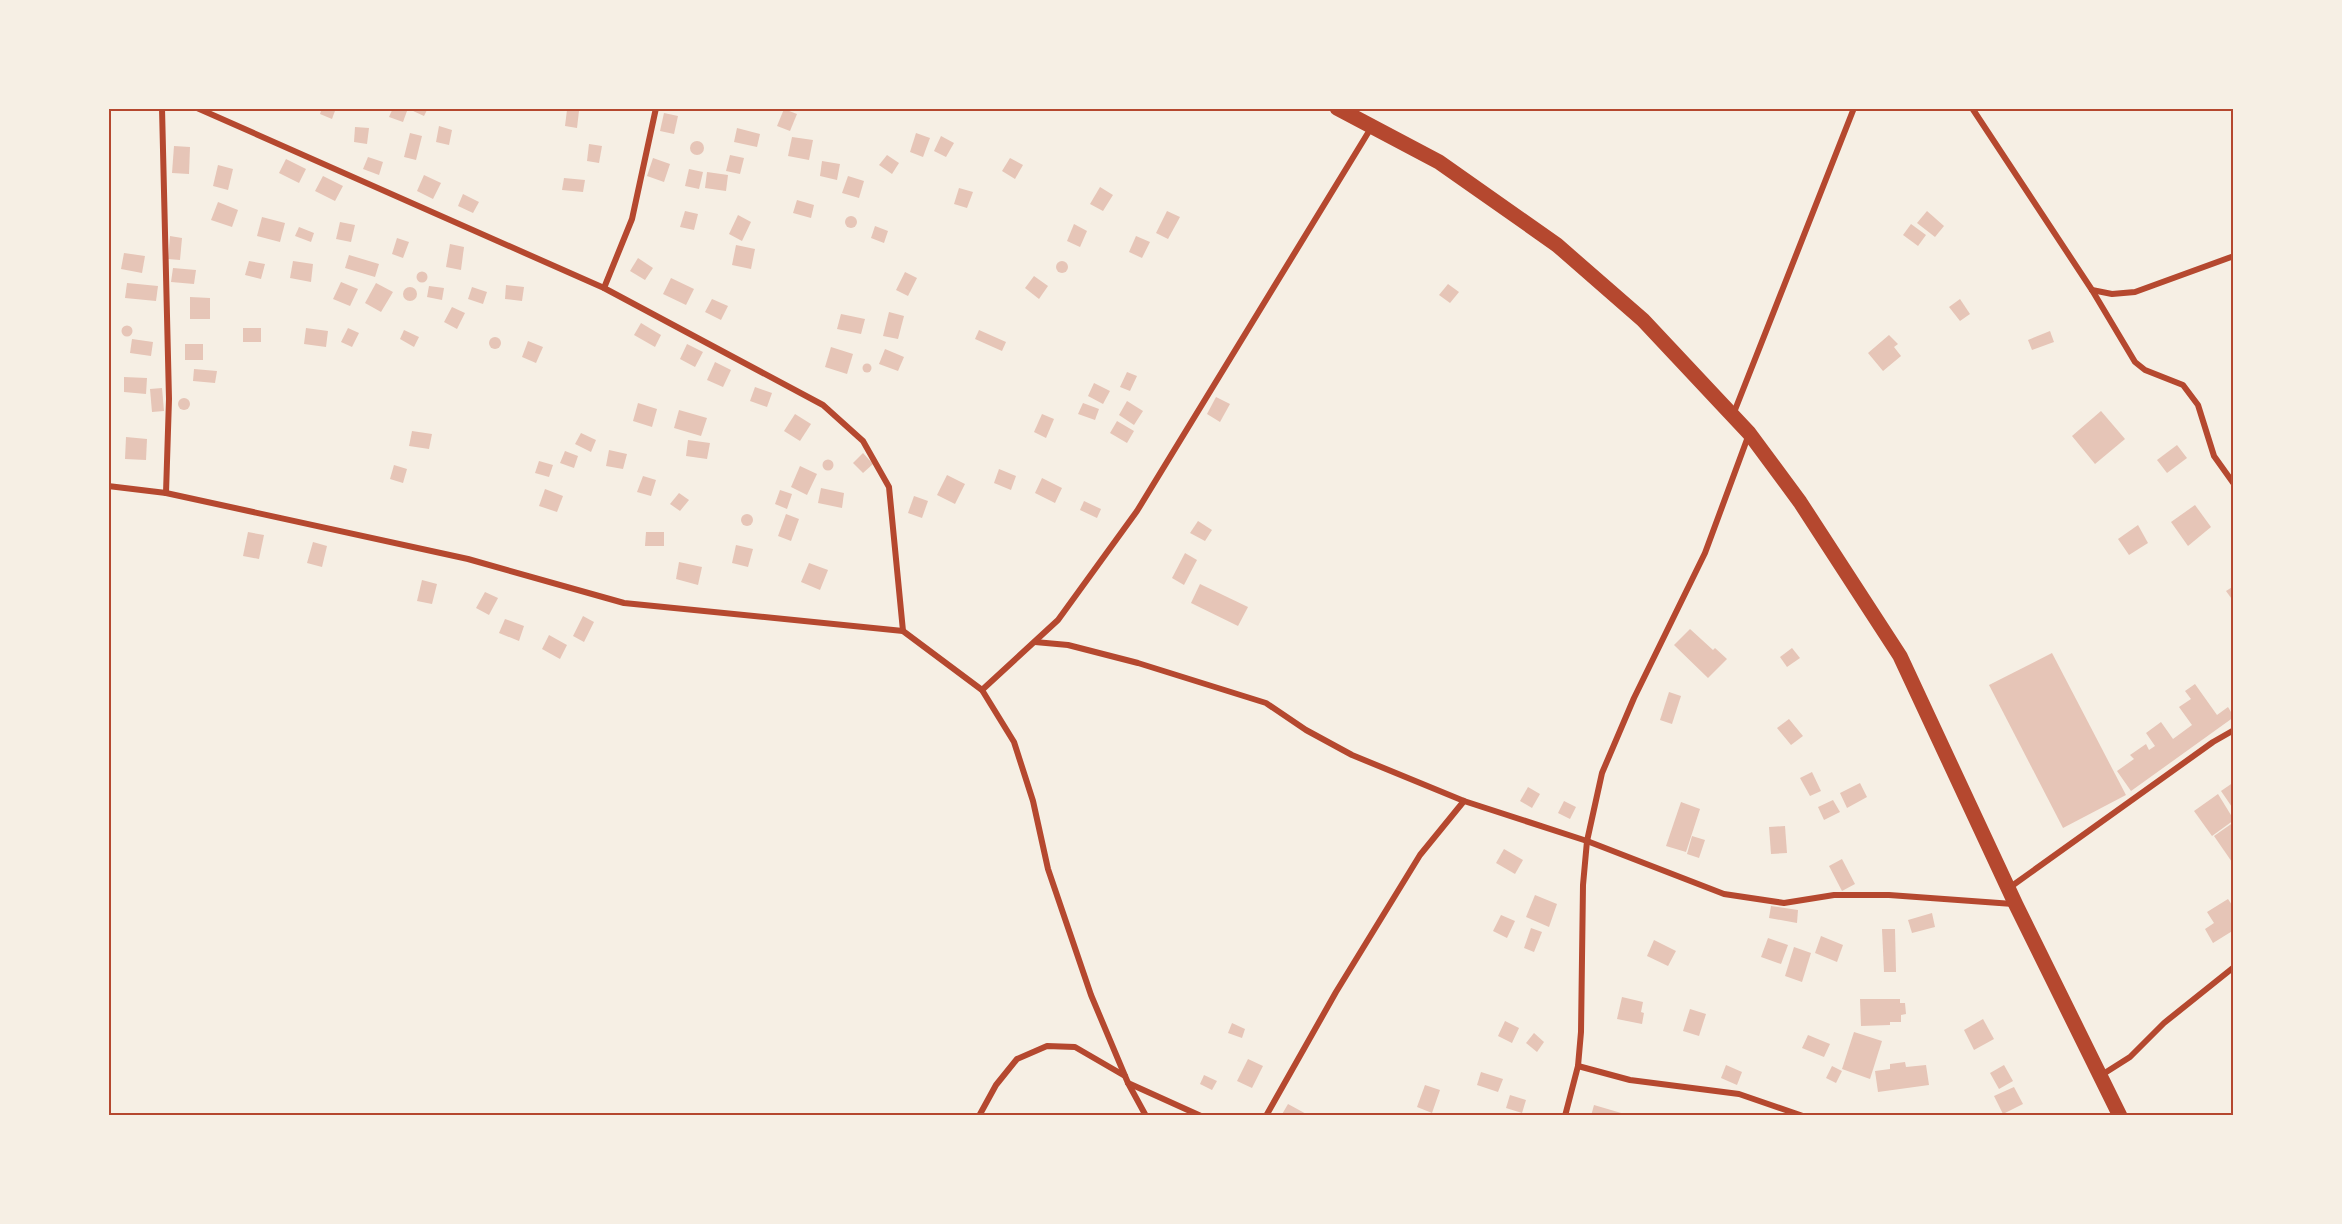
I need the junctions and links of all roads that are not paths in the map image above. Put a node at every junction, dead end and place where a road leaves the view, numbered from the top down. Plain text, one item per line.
1 (162, 108) edge
2 (198, 108) edge
3 (656, 108) edge
4 (1337, 108) edge
5 (1854, 108) edge
6 (1972, 108) edge
7 (1372, 126) junction
8 (2234, 256) edge
9 (604, 288) junction
10 (2092, 290) junction
11 (1733, 416) junction
12 (1749, 433) junction
13 (2234, 484) edge
14 (108, 486) edge
15 (166, 493) junction
16 (903, 631) junction
17 (1035, 642) junction
18 (982, 690) junction
19 (2234, 730) edge
20 (1464, 801) junction
21 (1587, 841) junction
22 (2009, 888) junction
23 (2016, 904) junction
24 (2234, 967) edge
25 (1578, 1066) junction
26 (1125, 1076) junction
27 (2100, 1076) junction
28 (1128, 1083) junction
29 (979, 1116) edge
30 (1146, 1116) edge
31 (1200, 1116) edge
32 (1266, 1116) edge
33 (1565, 1116) edge
34 (1803, 1116) edge
35 (2120, 1116) edge

1 - 15 street
2 - 9 street
3 - 9 street
4 - 7 main road
5 - 11 street
6 - 10 street
7 - 11 main road
7 - 17 street
8 - 10 street
9 - 16 street
10 - 13 street
11 - 12 main road
12 - 21 street
12 - 22 main road
14 - 15 street
15 - 16 street
16 - 18 street
17 - 18 street
17 - 20 street
18 - 26 street
19 - 22 street
20 - 21 street
20 - 32 street
21 - 23 street
21 - 25 street
22 - 23 main road
23 - 27 main road
24 - 27 street
25 - 33 street
25 - 34 street
26 - 28 street
26 - 29 street
27 - 35 main road
28 - 30 street
28 - 31 street

